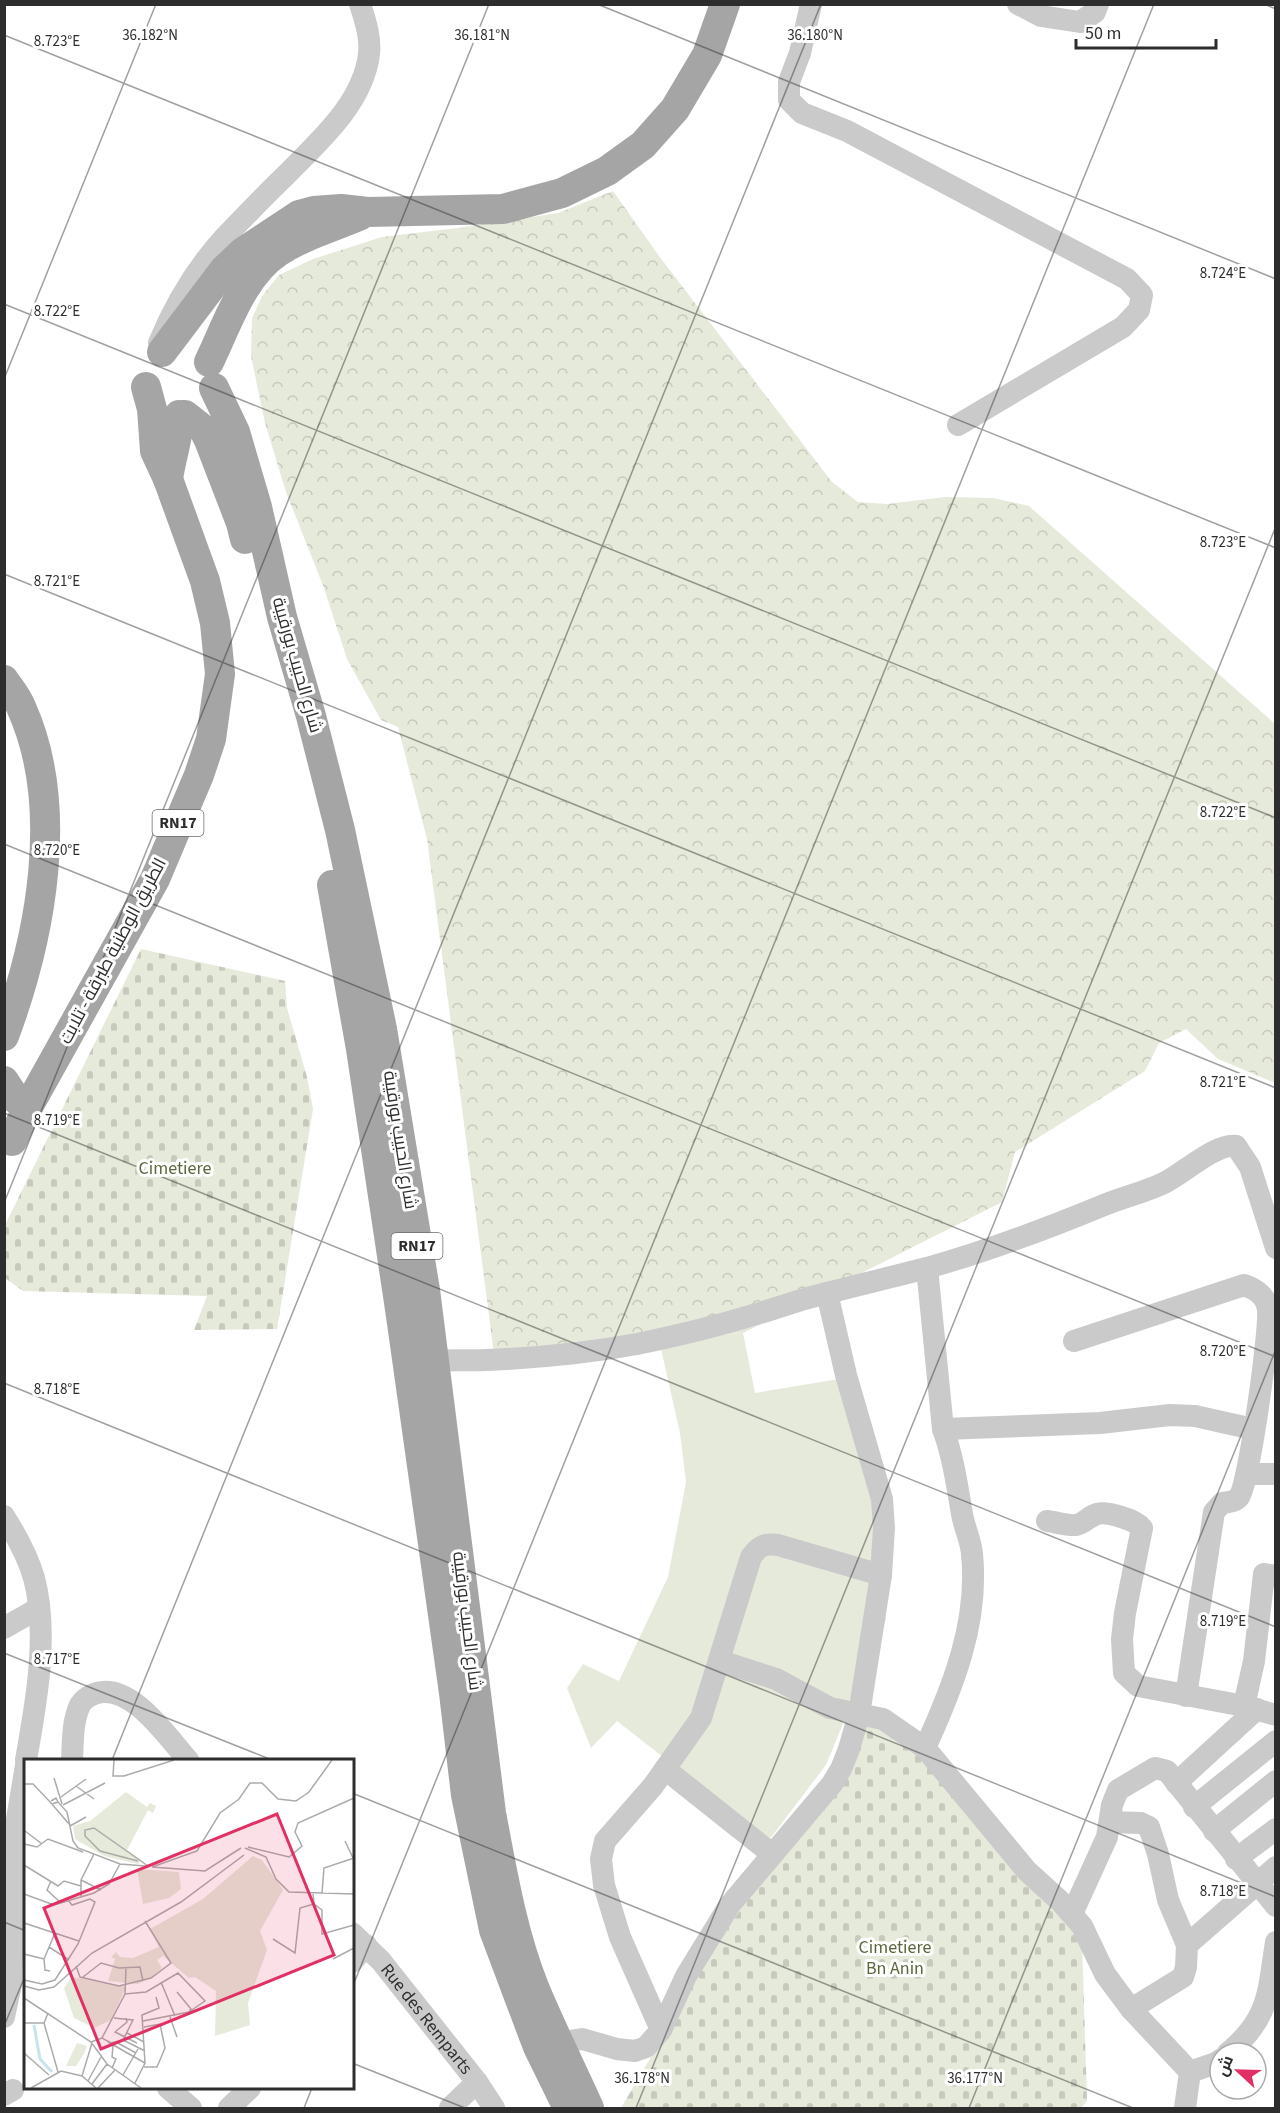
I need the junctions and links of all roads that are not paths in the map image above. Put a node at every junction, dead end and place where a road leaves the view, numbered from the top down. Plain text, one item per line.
1 (360, 4) edge
2 (725, 4) edge
3 (811, 4) edge
4 (1018, 4) edge
5 (1098, 4) edge
6 (278, 183) junction
7 (368, 212) junction
8 (299, 215) junction
9 (153, 366) junction
10 (212, 375) junction
11 (182, 415) junction
12 (958, 425) dead end
13 (168, 479) junction
14 (4, 680) edge
15 (4, 1036) edge
16 (4, 1081) edge
17 (28, 1107) junction
18 (7, 1144) edge
19 (1275, 1248) edge
20 (927, 1268) junction
21 (827, 1293) junction
22 (1272, 1306) edge
23 (1074, 1341) dead end
24 (421, 1362) junction
25 (943, 1429) junction
26 (1253, 1430) junction
27 (1247, 1474) junction
28 (1275, 1474) edge
29 (4, 1516) edge
30 (1047, 1521) dead end
31 (881, 1575) junction
32 (1275, 1576) edge
33 (39, 1608) junction
34 (4, 1628) edge
35 (720, 1661) junction
36 (1186, 1696) junction
37 (1259, 1710) edge
38 (859, 1714) junction
39 (1275, 1741) edge
40 (925, 1748) junction
41 (26, 1759) edge
42 (72, 1759) edge
43 (186, 1759) edge
44 (4, 1765) edge
45 (665, 1769) junction
46 (24, 1775) edge
47 (1275, 1781) edge
48 (1176, 1783) junction
49 (21, 1790) junction
50 (1194, 1807) junction
51 (1111, 1822) junction
52 (1275, 1828) edge
53 (1214, 1831) junction
54 (772, 1854) junction
55 (1236, 1859) junction
56 (1275, 1867) edge
57 (1256, 1883) junction
58 (19, 1898) edge
59 (1275, 1906) edge
60 (1072, 1914) junction
61 (1275, 1942) edge
62 (1187, 1945) junction
63 (357, 1947) edge
64 (13, 1966) edge
65 (1274, 1974) edge
66 (1131, 2009) junction
67 (4, 2017) edge
68 (1275, 2023) edge
69 (661, 2030) junction
70 (1241, 2041) edge
71 (1246, 2041) edge
72 (549, 2045) junction
73 (1208, 2066) edge
74 (1190, 2072) junction
75 (477, 2082) junction
76 (169, 2089) edge
77 (249, 2089) edge
78 (191, 2109) edge
79 (230, 2109) edge
80 (450, 2109) edge
81 (494, 2109) edge
82 (568, 2109) edge
83 (589, 2109) edge
84 (1185, 2109) edge

1 - 6 street
2 - 7 main road
3 - 12 street
4 - 5 street
6 - 8 street
6 - 9 street
7 - 8 main road
7 - 10 main road
8 - 9 main road
9 - 10 main road
9 - 11 main road, RN17
9 - 13 main road, الطريق الوطنية طبرقة - تلابت / RN17
10 - 11 main road
10 - 24 main road, شارع الحبيب بورقيبة / RN17
11 - 13 main road
11 - 24 main road, شارع الحبيب بورقيبة / RN17
13 - 17 main road, الطريق الوطنية طبرقة - تلابت / RN17
14 - 15 main road
16 - 17 main road
17 - 18 main road, الطريق الوطنية طبرقة - تلابت / RN17
19 - 20 street
20 - 21 street
20 - 25 street
21 - 24 street
21 - 31 street
22 - 23 street
22 - 26 street
24 - 72 main road, شارع الحبيب بورقيبة / RN17
25 - 26 street
25 - 40 street
26 - 27 street
27 - 28 street
27 - 36 street
29 - 33 street
30 - 36 street
31 - 35 street
31 - 38 street
32 - 37 street
33 - 34 street
33 - 41 street
35 - 38 street
35 - 45 street
36 - 37 street
37 - 48 street
38 - 40 street
38 - 54 street
39 - 50 street
40 - 60 street
42 - 43 street
44 - 49 street
45 - 54 street
45 - 69 street
46 - 49 street
47 - 53 street
48 - 50 street
48 - 51 street
49 - 58 street
50 - 53 street
51 - 60 street
51 - 62 street
52 - 55 street
53 - 55 street
54 - 69 street
55 - 57 street
56 - 57 street
57 - 59 street
57 - 62 street
58 - 64 street
60 - 66 street
61 - 65 street
62 - 66 street
63 - 75 street, Rue des Remparts
64 - 67 street
65 - 70 street
66 - 74 street
68 - 71 street
69 - 72 street
72 - 82 main road, شارع الحبيب بورقيبة / RN17
72 - 83 main road, شارع الحبيب بورقيبة / RN17
73 - 74 street
74 - 84 street
75 - 80 street
75 - 81 street, Rue des Remparts
76 - 78 street
77 - 79 street

